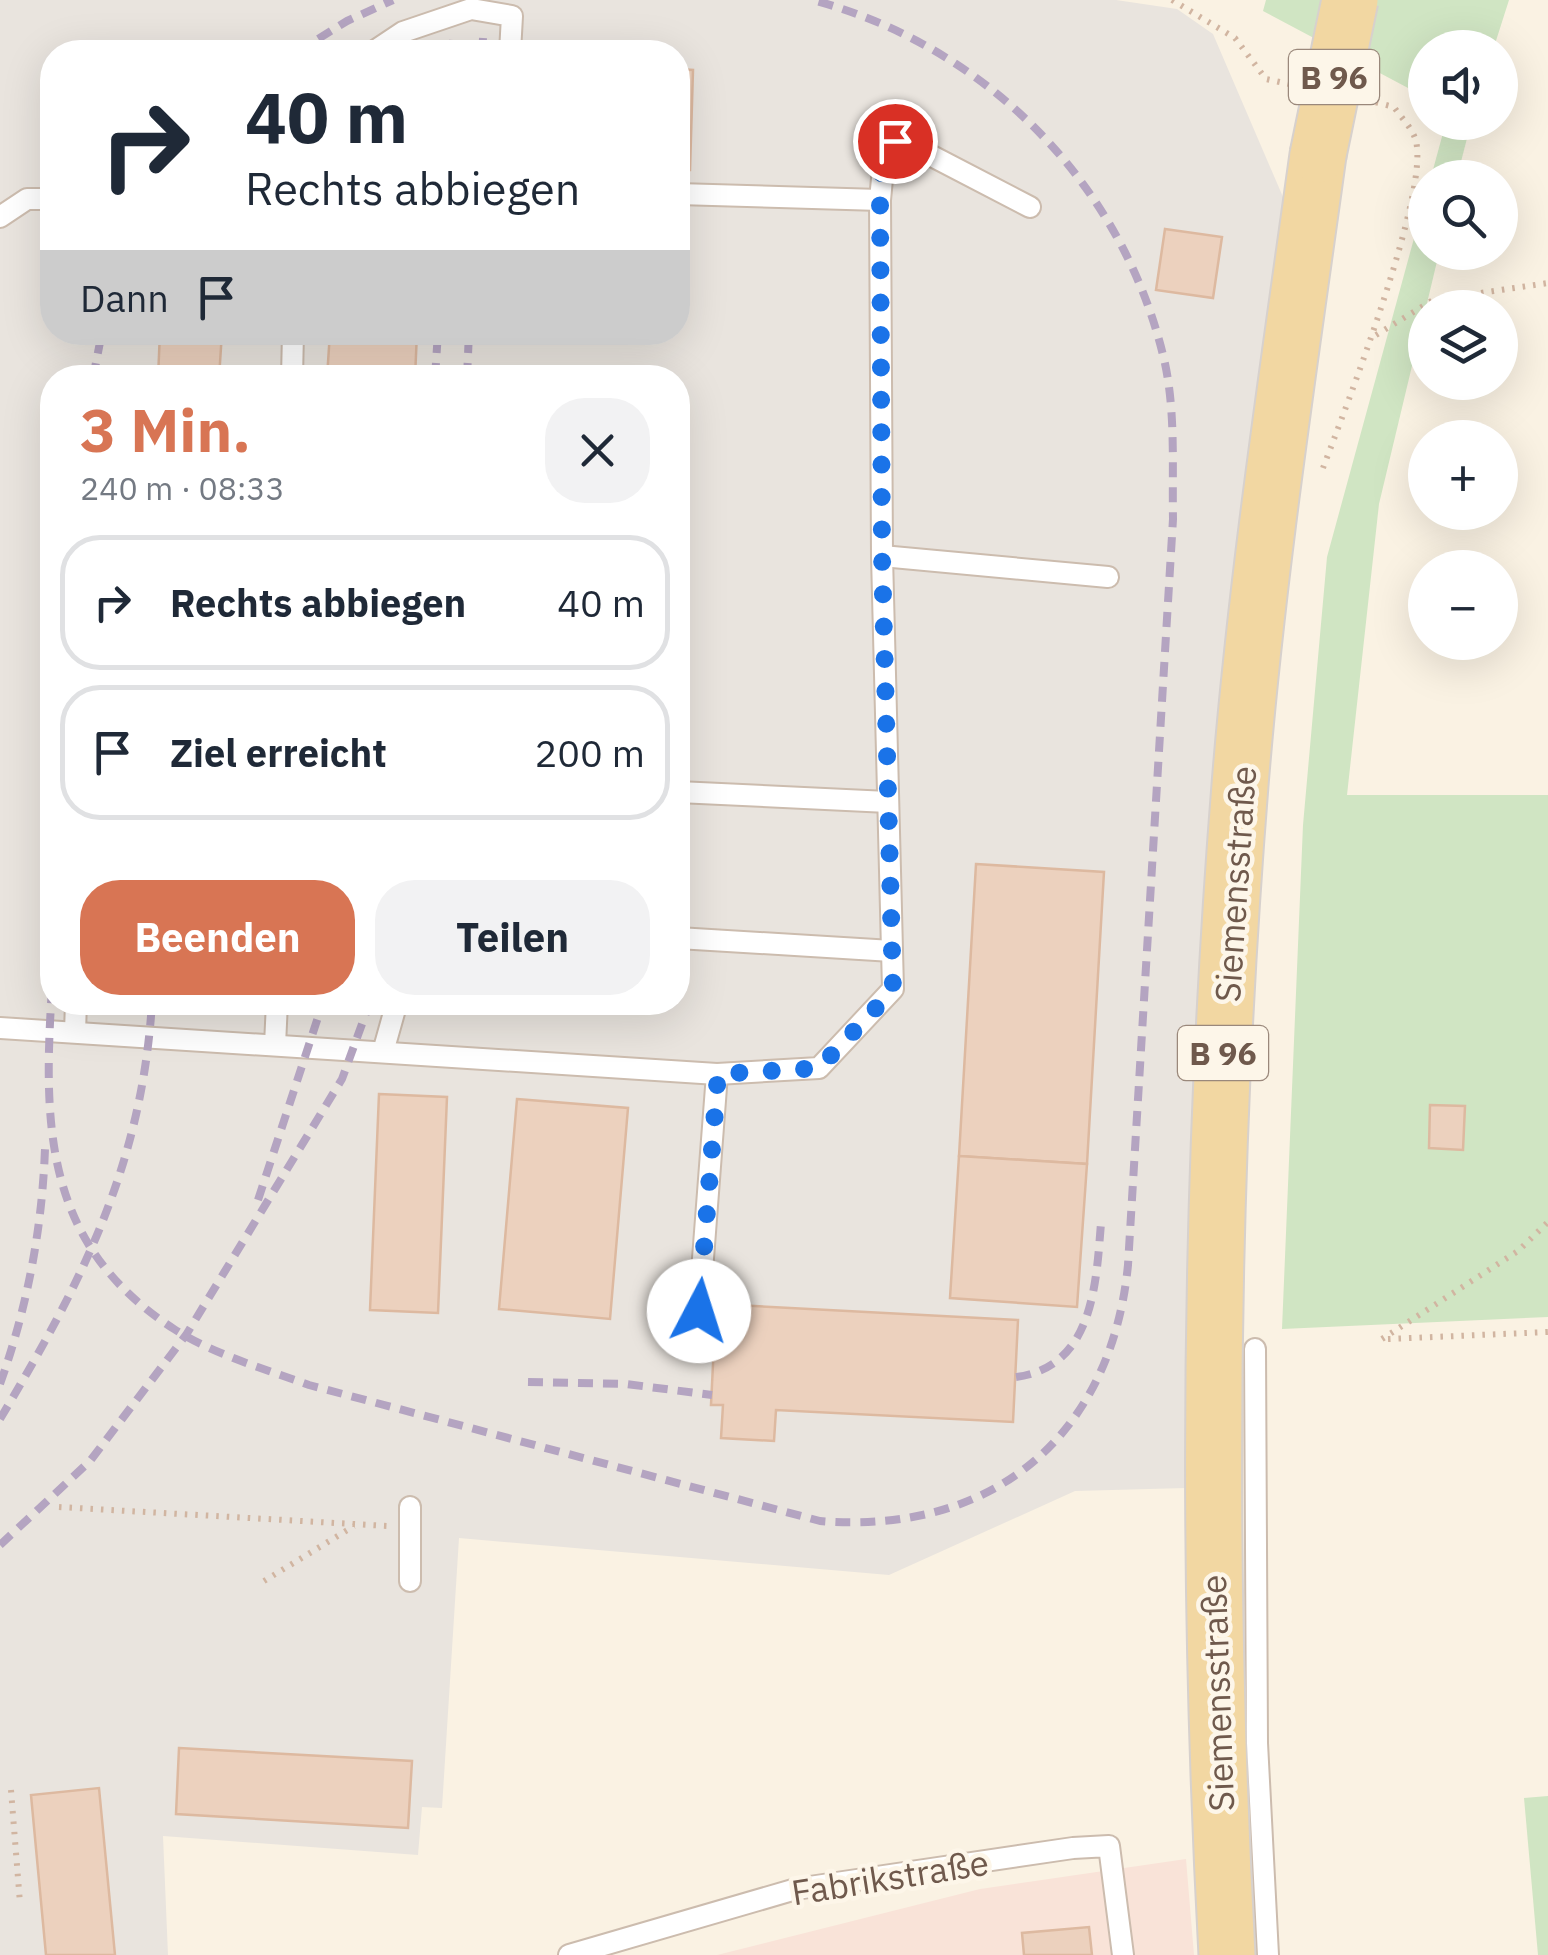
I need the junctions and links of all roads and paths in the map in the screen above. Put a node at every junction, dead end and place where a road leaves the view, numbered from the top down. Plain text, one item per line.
1 (1350, 0) edge
2 (391, 40) edge
3 (511, 40) edge
4 (690, 194) edge
5 (40, 199) edge
6 (880, 200) junction
7 (1030, 207) dead end
8 (0, 217) edge
9 (1548, 282) edge
10 (1374, 336) dead end
11 (882, 556) junction
12 (1108, 578) dead end
13 (690, 793) edge
14 (888, 802) junction
15 (690, 939) edge
16 (892, 951) junction
17 (76, 1015) edge
18 (276, 1015) edge
19 (393, 1015) edge
20 (0, 1028) edge
21 (75, 1032) junction
22 (275, 1044) junction
23 (383, 1052) junction
24 (718, 1074) junction
25 (1548, 1222) edge
26 (699, 1311) dead end
27 (1548, 1332) edge
28 (1255, 1350) dead end
29 (59, 1507) dead end
30 (410, 1517) joint
31 (355, 1526) junction
32 (264, 1581) dead end
33 (410, 1581) dead end
34 (12, 1790) dead end
35 (20, 1904) dead end
36 (569, 1955) edge
37 (1123, 1955) edge
38 (1227, 1955) edge
39 (1268, 1955) edge

1 - 38 main road, Siemensstraße / B 96, bridge
2 - 3 lane
4 - 6 lane
5 - 8 lane
6 - 7 lane
6 - 11 lane
9 - 10 path
11 - 12 lane
11 - 14 lane
13 - 14 lane
14 - 16 lane
15 - 16 lane
16 - 24 lane
17 - 21 lane
18 - 22 lane
19 - 23 lane
20 - 21 lane
21 - 22 lane
22 - 23 lane
23 - 24 lane
24 - 26 lane
25 - 27 path
28 - 39 lane
29 - 31 path
30 - 31 path
30 - 33 lane
31 - 32 path
34 - 35 path
36 - 37 lane, Fabrikstraße

